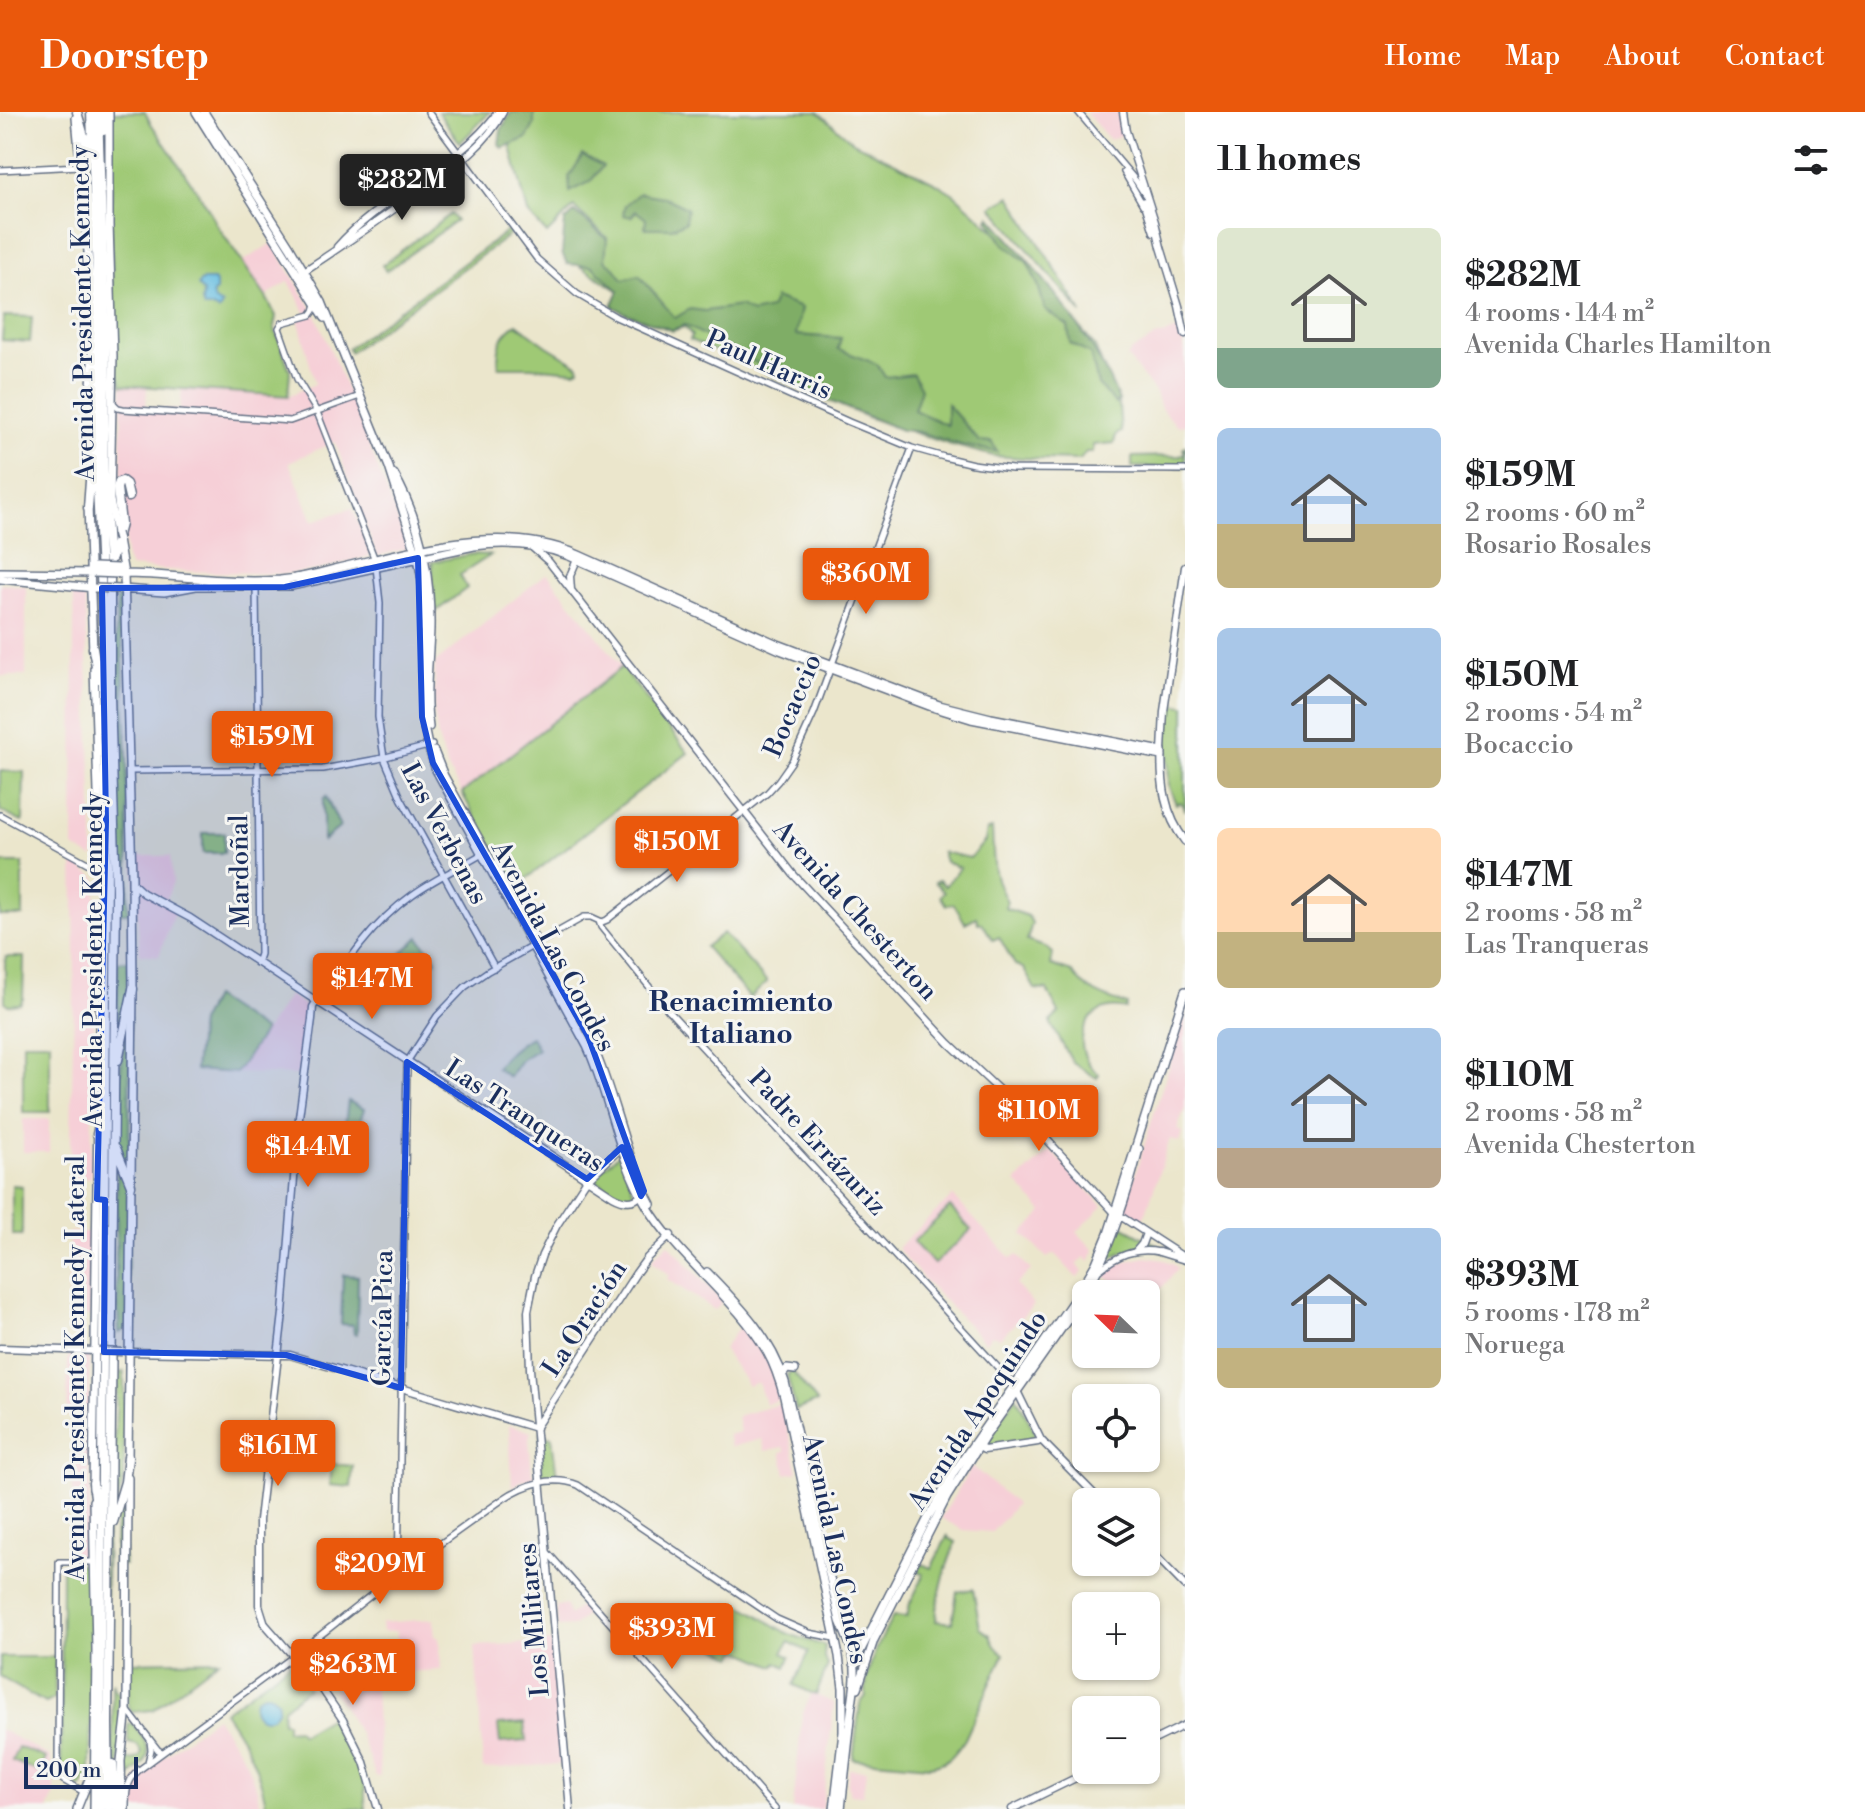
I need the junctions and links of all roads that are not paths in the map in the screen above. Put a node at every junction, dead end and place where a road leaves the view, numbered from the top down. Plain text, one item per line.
1 (76, 112) edge
2 (91, 112) edge
3 (98, 112) edge
4 (107, 112) edge
5 (196, 112) edge
6 (204, 112) edge
7 (428, 112) edge
8 (500, 112) edge
9 (1078, 112) edge
10 (1123, 112) edge
11 (1126, 131) junction
12 (100, 152) junction
13 (461, 156) junction
14 (1118, 160) junction
15 (80, 166) junction
16 (93, 166) junction
17 (0, 170) edge
18 (1141, 189) junction
19 (1148, 199) junction
20 (1147, 213) junction
21 (102, 245) junction
22 (1161, 247) junction
23 (301, 273) junction
24 (111, 291) junction
25 (316, 303) junction
26 (1184, 323) edge
27 (333, 330) junction
28 (1185, 334) edge
29 (360, 396) junction
30 (113, 403) junction
31 (121, 409) junction
32 (97, 410) junction
33 (317, 412) junction
34 (112, 419) junction
35 (912, 448) junction
36 (1185, 470) edge
37 (129, 497) dead end
38 (88, 508) junction
39 (526, 545) junction
40 (421, 554) junction
41 (578, 557) junction
42 (375, 564) junction
43 (1185, 567) edge
44 (92, 569) junction
45 (121, 570) junction
46 (327, 571) junction
47 (0, 572) edge
48 (557, 572) junction
49 (571, 573) junction
50 (184, 577) junction
51 (0, 579) edge
52 (110, 579) junction
53 (322, 580) junction
54 (77, 586) junction
55 (256, 587) junction
56 (93, 588) junction
57 (123, 589) junction
58 (178, 590) junction
59 (572, 593) junction
60 (92, 603) junction
61 (93, 648) junction
62 (831, 667) junction
63 (103, 711) junction
64 (430, 746) junction
65 (1162, 753) junction
66 (384, 758) junction
67 (258, 770) junction
68 (129, 771) junction
69 (745, 812) junction
70 (0, 815) edge
71 (1185, 841) edge
72 (484, 853) junction
73 (101, 870) junction
74 (443, 876) junction
75 (132, 883) junction
76 (101, 885) junction
77 (143, 893) junction
78 (132, 898) junction
79 (599, 921) junction
80 (535, 945) junction
81 (107, 946) junction
82 (257, 963) junction
83 (495, 968) junction
84 (133, 989) junction
85 (1185, 991) edge
86 (318, 1003) junction
87 (1183, 1009) edge
88 (407, 1062) junction
89 (114, 1084) junction
90 (106, 1092) junction
91 (113, 1132) junction
92 (97, 1134) junction
93 (622, 1147) junction
94 (587, 1179) junction
95 (131, 1185) junction
96 (643, 1194) junction
97 (1117, 1214) junction
98 (1146, 1233) junction
99 (670, 1236) junction
100 (1136, 1251) junction
101 (1159, 1252) joint
102 (1185, 1259) edge
103 (1098, 1272) junction
104 (1086, 1280) edge
105 (1093, 1280) edge
106 (1072, 1303) edge
107 (1072, 1313) edge
108 (0, 1348) edge
109 (97, 1351) junction
110 (126, 1352) junction
111 (278, 1354) junction
112 (795, 1370) dead end
113 (783, 1374) junction
114 (401, 1388) junction
115 (1016, 1388) junction
116 (536, 1428) junction
117 (979, 1435) junction
118 (1041, 1440) junction
119 (979, 1447) junction
120 (128, 1457) junction
121 (93, 1483) junction
122 (541, 1483) junction
123 (1088, 1488) edge
124 (547, 1552) junction
125 (105, 1556) junction
126 (1160, 1560) edge
127 (93, 1562) junction
128 (398, 1574) junction
129 (1185, 1586) edge
130 (101, 1594) junction
131 (831, 1637) junction
132 (850, 1647) junction
133 (863, 1648) junction
134 (96, 1651) junction
135 (294, 1656) junction
136 (855, 1664) junction
137 (127, 1709) junction
138 (850, 1722) junction
139 (108, 1723) junction
140 (1185, 1725) edge
141 (843, 1735) junction
142 (1160, 1737) edge
143 (150, 1740) junction
144 (163, 1752) junction
145 (94, 1762) junction
146 (147, 1764) junction
147 (1072, 1780) edge
148 (84, 1792) junction
149 (94, 1805) edge
150 (378, 1807) edge
151 (77, 1809) edge
152 (101, 1809) edge
153 (109, 1809) edge
154 (122, 1809) edge
155 (570, 1809) edge
156 (775, 1809) edge
157 (834, 1809) edge
158 (841, 1809) edge
159 (1012, 1809) edge

1 - 15 main road, Avenida Presidente Kennedy Lateral
1 - 16 highway
2 - 16 highway, Avenida Presidente Kennedy
3 - 12 highway, Avenida Presidente Kennedy
4 - 12 highway
4 - 24 main road, Avenida Presidente Kennedy Lateral
5 - 23 main road, Avenida Las Condes
6 - 23 main road, Avenida Las Condes
7 - 13 street, Paul Harris
8 - 13 main road
9 - 14 street
10 - 11 main road
11 - 18 main road
11 - 19 main road
12 - 21 highway, Avenida Presidente Kennedy
13 - 23 main road
13 - 35 street, Paul Harris
14 - 18 street
14 - 20 street
15 - 17 street
15 - 38 main road, Avenida Presidente Kennedy Lateral
16 - 32 highway, Avenida Presidente Kennedy
18 - 19 street
18 - 20 main road
19 - 22 main road
20 - 22 main road
21 - 24 highway
21 - 52 highway, Avenida Presidente Kennedy
22 - 26 main road
23 - 25 main road, Avenida Las Condes
23 - 27 main road, Avenida Las Condes
24 - 30 main road, Avenida Presidente Kennedy Lateral
25 - 27 main road, Avenida Las Condes
25 - 33 street, Las Verbenas
26 - 28 main road
27 - 29 main road, Avenida Las Condes
29 - 33 street
29 - 40 main road, Avenida Las Condes
30 - 31 street
30 - 34 main road, Avenida Presidente Kennedy Lateral
31 - 33 street
31 - 34 street
32 - 38 highway
32 - 63 highway, Avenida Presidente Kennedy
33 - 42 street, Las Verbenas
34 - 45 main road, Avenida Presidente Kennedy Lateral
35 - 36 street, Paul Harris
35 - 62 street, Bocaccio
37 - 52 highway
38 - 44 main road, Avenida Presidente Kennedy Lateral
39 - 40 main road
39 - 41 main road
39 - 48 main road, Avenida Chesterton
40 - 41 main road
40 - 42 main road
40 - 64 main road, Avenida Las Condes
41 - 49 main road
41 - 62 main road
42 - 46 main road
42 - 53 main road
42 - 66 street, Las Verbenas
43 - 65 main road
44 - 45 main road, bridge
44 - 47 main road
44 - 56 main road, Avenida Presidente Kennedy Lateral
45 - 50 main road
45 - 57 main road, Avenida Presidente Kennedy Lateral
46 - 50 main road
46 - 53 main road
48 - 49 main road
48 - 59 main road, Avenida Chesterton
49 - 59 main road
50 - 58 main road
51 - 54 main road
52 - 89 highway, Avenida Presidente Kennedy
53 - 55 main road
54 - 56 main road
54 - 60 main road
55 - 58 main road
55 - 67 street, Mardoñal
56 - 57 main road, bridge
56 - 60 main road, Avenida Presidente Kennedy Lateral
57 - 58 main road
57 - 68 main road, Avenida Presidente Kennedy Lateral
59 - 69 main road, Avenida Chesterton
60 - 61 main road, Avenida Presidente Kennedy Lateral
61 - 63 highway
61 - 73 main road, Avenida Presidente Kennedy Lateral
62 - 65 main road
62 - 69 street, Bocaccio
63 - 81 highway, Avenida Presidente Kennedy
64 - 66 street
64 - 72 main road, Avenida Las Condes
65 - 71 main road
66 - 67 street
66 - 74 street, Las Verbenas
67 - 68 street
67 - 82 street, Mardoñal
68 - 75 main road, Avenida Presidente Kennedy Lateral
69 - 79 street, Bocaccio
69 - 97 main road, Avenida Chesterton
70 - 73 street
72 - 74 street
72 - 80 main road, Avenida Las Condes
73 - 76 main road, Avenida Presidente Kennedy Lateral
74 - 83 street, Las Verbenas
74 - 86 street
75 - 77 main road, Las Tranqueras
75 - 78 main road, Avenida Presidente Kennedy Lateral
76 - 81 highway
76 - 92 main road, Avenida Presidente Kennedy Lateral
77 - 78 main road
77 - 82 main road, Las Tranqueras
78 - 84 main road, Avenida Presidente Kennedy Lateral
79 - 80 street, Bocaccio
79 - 115 street, Padre Errázuriz
80 - 83 street, Bocaccio
80 - 93 main road, Avenida Las Condes
80 - 96 main road, Avenida Las Condes
81 - 90 highway, Avenida Presidente Kennedy
82 - 86 main road, Las Tranqueras
83 - 88 street, Bocaccio
84 - 89 highway
84 - 95 main road, Avenida Presidente Kennedy Lateral
85 - 87 main road, Avenida Apoquindo
86 - 88 main road, Las Tranqueras
86 - 111 main road
87 - 97 main road, Avenida Apoquindo
88 - 94 main road, Las Tranqueras
88 - 114 street, García Pica
89 - 91 highway, Avenida Presidente Kennedy
90 - 92 highway
90 - 125 highway, Avenida Presidente Kennedy
91 - 95 highway
91 - 125 highway, Avenida Presidente Kennedy
92 - 109 main road, Avenida Presidente Kennedy Lateral
93 - 94 main road, Los Militares
93 - 96 main road, Avenida Las Condes
94 - 96 main road, Las Tranqueras
94 - 116 main road, Los Militares
95 - 110 main road, Avenida Presidente Kennedy Lateral
96 - 99 main road, Avenida Las Condes
97 - 98 main road, Avenida Chesterton
97 - 103 main road, Avenida Apoquindo
97 - 104 main road, Avenida Apoquindo
98 - 100 main road
98 - 102 main road, Avenida Chesterton
99 - 113 main road, Avenida Las Condes
99 - 116 main road, La Oración
99 - 131 main road, Avenida Las Condes
100 - 101 street
100 - 103 street
101 - 102 main road
103 - 105 main road, Avenida Apoquindo
106 - 115 main road, Avenida Apoquindo
107 - 115 main road, Avenida Apoquindo
108 - 109 main road
109 - 110 main road, bridge
109 - 121 main road, Avenida Presidente Kennedy Lateral
110 - 111 main road
110 - 120 main road, Avenida Presidente Kennedy Lateral
111 - 114 main road
111 - 135 main road
112 - 113 main road
113 - 132 main road, Avenida Las Condes
114 - 116 main road
114 - 128 street, García Pica
115 - 117 main road, Avenida Apoquindo
115 - 118 main road
115 - 119 main road, Avenida Apoquindo
116 - 122 main road, Los Militares
117 - 119 main road
117 - 133 main road, Avenida Apoquindo
118 - 119 main road
118 - 123 main road
119 - 138 main road, Avenida Apoquindo
120 - 125 highway
120 - 137 main road, Avenida Presidente Kennedy Lateral
121 - 125 highway
121 - 127 main road, Avenida Presidente Kennedy Lateral
122 - 124 main road, Los Militares
122 - 128 street
122 - 131 street
124 - 155 main road, Los Militares
124 - 156 street
125 - 130 highway, Avenida Presidente Kennedy
125 - 139 highway, Avenida Presidente Kennedy
126 - 129 main road
127 - 134 main road, Avenida Presidente Kennedy Lateral
127 - 148 street
128 - 135 street
130 - 134 highway
130 - 152 highway, Avenida Presidente Kennedy
131 - 132 main road
131 - 141 main road, Avenida Las Condes
132 - 133 main road
132 - 136 main road, Avenida Las Condes
133 - 136 main road, Avenida Apoquindo
134 - 145 main road, Avenida Presidente Kennedy Lateral
135 - 144 street
135 - 150 main road
136 - 138 main road, Avenida Las Condes
136 - 141 main road, Avenida Apoquindo
137 - 143 street
137 - 154 main road, Avenida Presidente Kennedy Lateral
138 - 158 main road, Avenida Apoquindo
139 - 153 highway, Avenida Presidente Kennedy
139 - 154 highway
140 - 142 main road
141 - 157 main road, Avenida Apoquindo
143 - 144 street
143 - 146 street
144 - 146 street
145 - 148 main road
145 - 149 main road, Avenida Presidente Kennedy Lateral
146 - 154 street
147 - 159 main road
148 - 149 main road
148 - 151 main road

